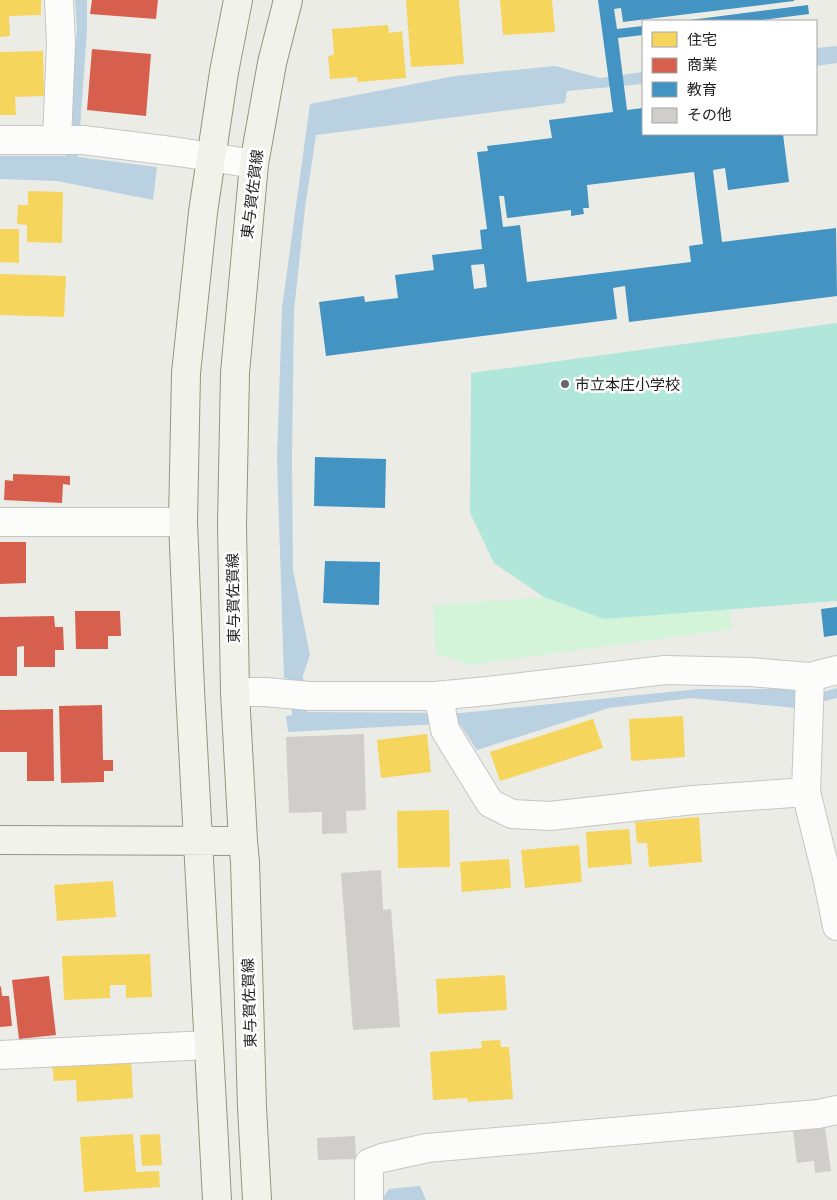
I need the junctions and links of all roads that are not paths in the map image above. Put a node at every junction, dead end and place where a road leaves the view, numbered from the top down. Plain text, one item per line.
1 (59, 0) edge
2 (238, 0) edge
3 (288, 0) edge
4 (0, 140) edge
5 (70, 140) junction
6 (212, 157) junction
7 (254, 164) junction
8 (0, 522) edge
9 (183, 522) junction
10 (837, 670) edge
11 (809, 691) junction
12 (235, 692) junction
13 (440, 711) junction
14 (806, 792) junction
15 (0, 840) edge
16 (198, 841) junction
17 (243, 841) junction
18 (837, 926) edge
19 (208, 1045) junction
20 (0, 1055) edge
21 (837, 1110) edge
22 (217, 1200) edge
23 (257, 1200) edge
24 (370, 1200) edge

1 - 5 street
2 - 6 main road
3 - 7 main road, 東与賀佐賀線
4 - 5 street
5 - 6 street
6 - 7 street
6 - 9 main road
7 - 12 main road, 東与賀佐賀線
8 - 9 street
9 - 16 main road
10 - 11 street
11 - 13 street
11 - 14 street
12 - 13 street
12 - 17 main road, 東与賀佐賀線
13 - 14 street
14 - 18 street
15 - 16 main road
16 - 17 main road
16 - 19 main road
17 - 23 main road, 東与賀佐賀線
19 - 20 street
19 - 22 main road
21 - 24 street

